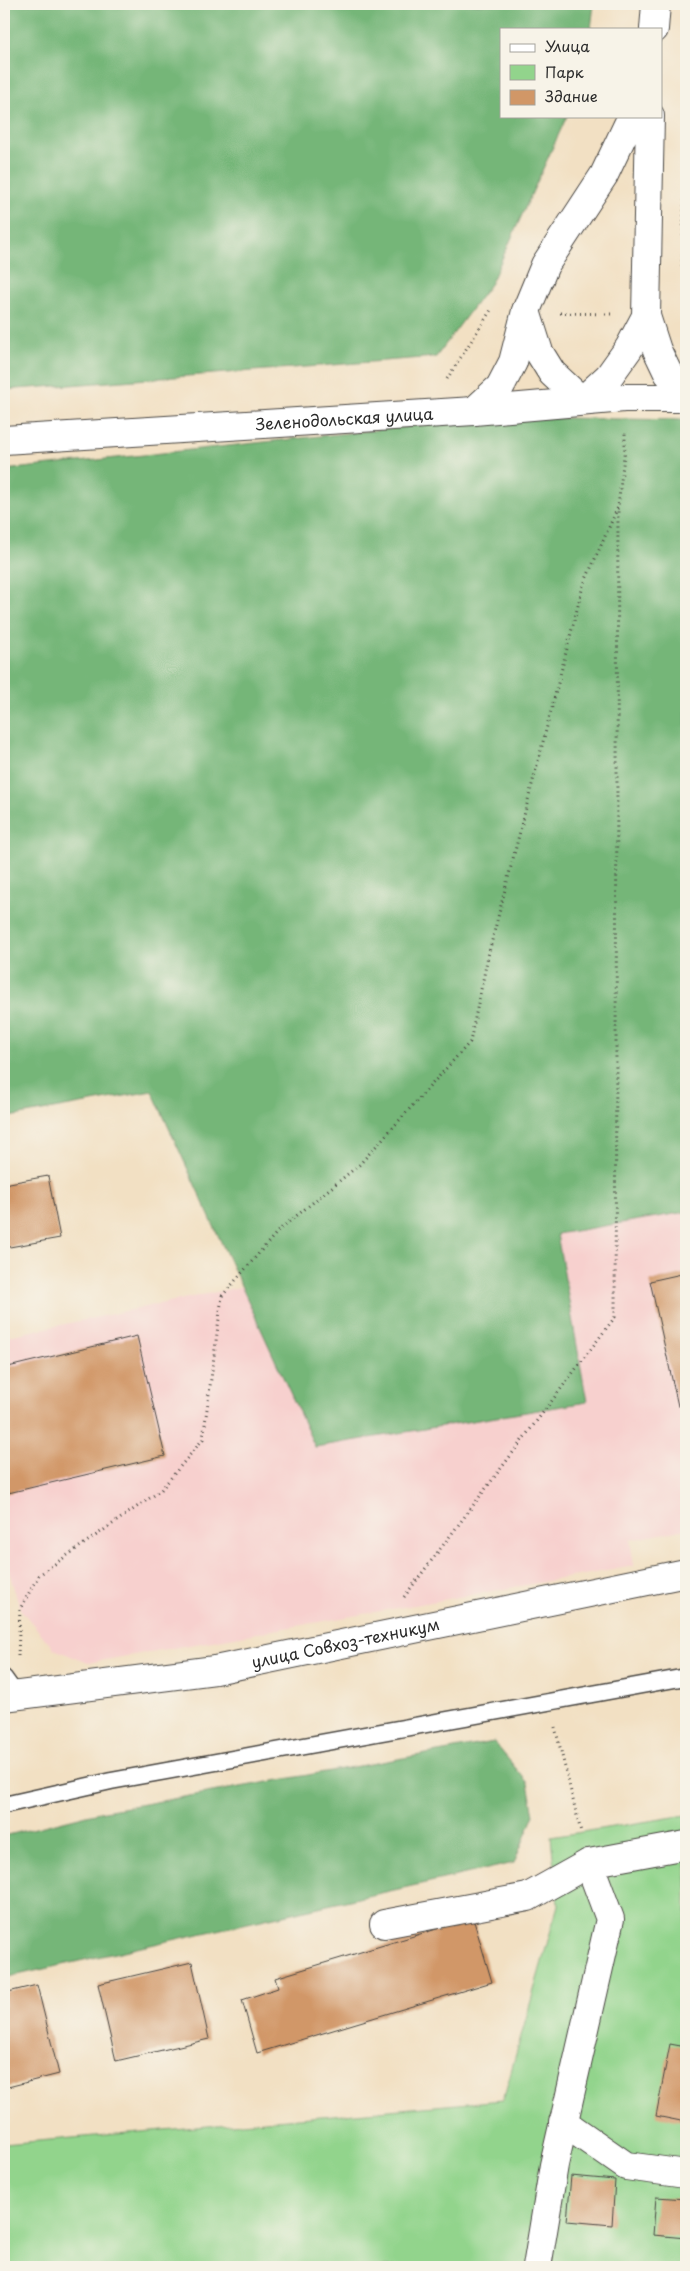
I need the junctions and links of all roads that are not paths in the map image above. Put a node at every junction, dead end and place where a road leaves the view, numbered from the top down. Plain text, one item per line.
1 (656, 4) edge
2 (654, 28) edge
3 (631, 118) edge
4 (650, 118) edge
5 (526, 311) junction
6 (646, 316) junction
7 (686, 391) edge
8 (686, 398) edge
9 (582, 401) junction
10 (474, 411) junction
11 (4, 440) edge
12 (686, 1573) edge
13 (686, 1677) edge
14 (8, 1690) edge
15 (4, 1805) edge
16 (686, 1845) edge
17 (589, 1863) junction
18 (384, 1924) dead end
19 (564, 2122) junction
20 (686, 2174) edge
21 (537, 2267) edge

1 - 2 street
3 - 5 street
4 - 6 street
5 - 9 street
5 - 10 street
6 - 7 street
6 - 9 street
8 - 9 street, Зеленодольская улица
9 - 10 street, Зеленодольская улица
10 - 11 street, Зеленодольская улица
12 - 14 street, улица Совхоз-техникум
13 - 15 lane
16 - 17 street
17 - 18 street
17 - 19 street
19 - 20 street
19 - 21 street

